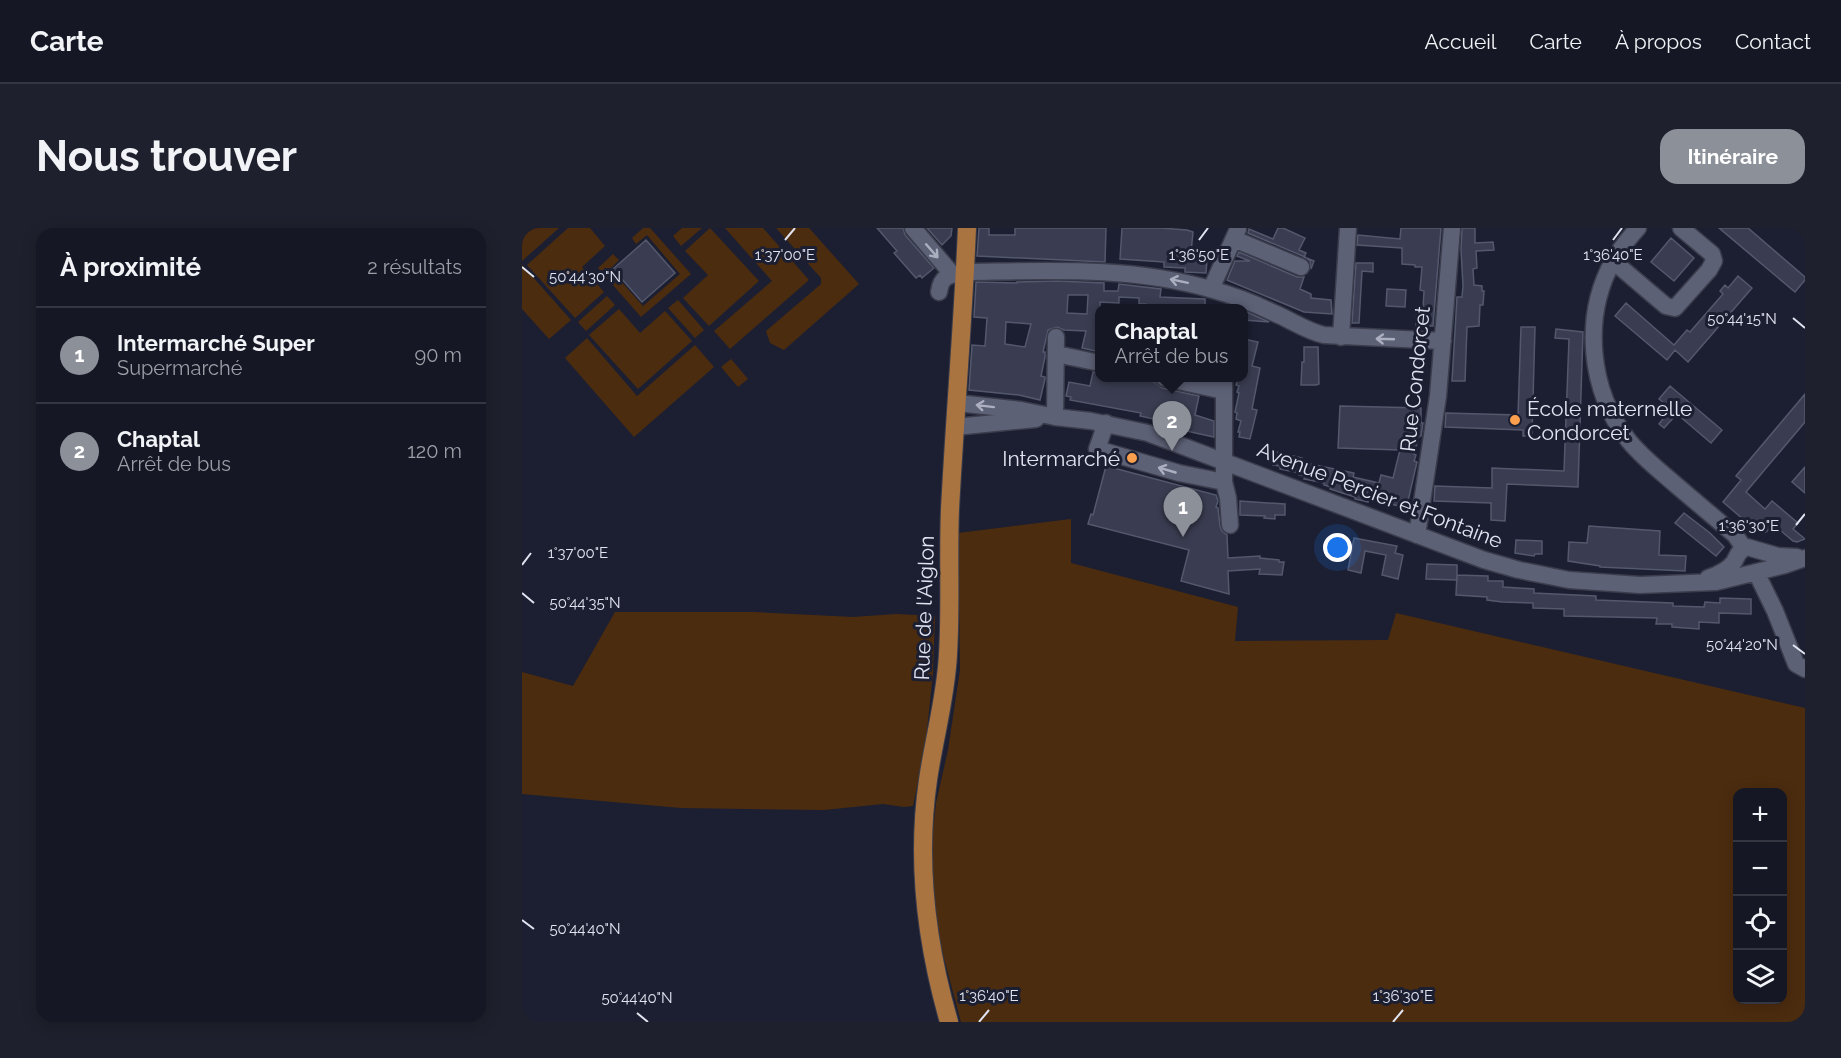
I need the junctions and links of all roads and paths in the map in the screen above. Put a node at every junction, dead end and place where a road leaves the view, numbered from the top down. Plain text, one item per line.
1 (913, 228) edge
2 (967, 228) edge
3 (1348, 228) edge
4 (1452, 228) edge
5 (1638, 228) edge
6 (1681, 228) edge
7 (1236, 233) edge
8 (1613, 261) junction
9 (1300, 267) dead end
10 (960, 273) junction
11 (1211, 289) junction
12 (939, 292) dead end
13 (1341, 337) junction
14 (1443, 341) junction
15 (1095, 361) edge
16 (1204, 382) edge
17 (1224, 384) edge
18 (957, 403) junction
19 (1055, 417) junction
20 (1106, 423) junction
21 (955, 427) junction
22 (1223, 460) junction
23 (1224, 482) junction
24 (1230, 525) dead end
25 (1417, 535) junction
26 (1746, 553) junction
27 (1805, 557) edge
28 (1753, 572) junction
29 (1696, 582) junction
30 (1805, 669) edge
31 (949, 1022) edge

1 -> 10 street
2 - 10 main road, Rue de l'Aiglon
3 - 13 street
4 - 14 street, Rue Condorcet
5 - 8 street
6 - 8 street
7 - 9 street
7 - 11 street
8 - 26 street
11 -> 10 street
10 - 12 street
10 - 18 main road, Rue de l'Aiglon
11 - 13 street
14 -> 13 street
14 - 25 street, Rue Condorcet
15 - 19 street
16 - 17 street
17 - 22 street
19 -> 18 street, Avenue Percier et Fontaine
18 - 21 main road, Rue de l'Aiglon
19 - 20 street, Avenue Percier et Fontaine
19 - 21 street, Avenue Percier et Fontaine
20 - 22 street, Avenue Percier et Fontaine
23 -> 20 street
21 - 31 main road, Rue de l'Aiglon
22 - 23 street
22 - 25 street, Avenue Percier et Fontaine
23 - 24 street
25 - 29 street, Avenue Percier et Fontaine
26 - 27 street, Avenue Percier et Fontaine
26 - 28 street
26 - 28 street
26 - 29 street, Avenue Percier et Fontaine
27 - 28 street, Avenue Percier et Fontaine
28 - 29 street, Avenue Percier et Fontaine
28 - 30 street

